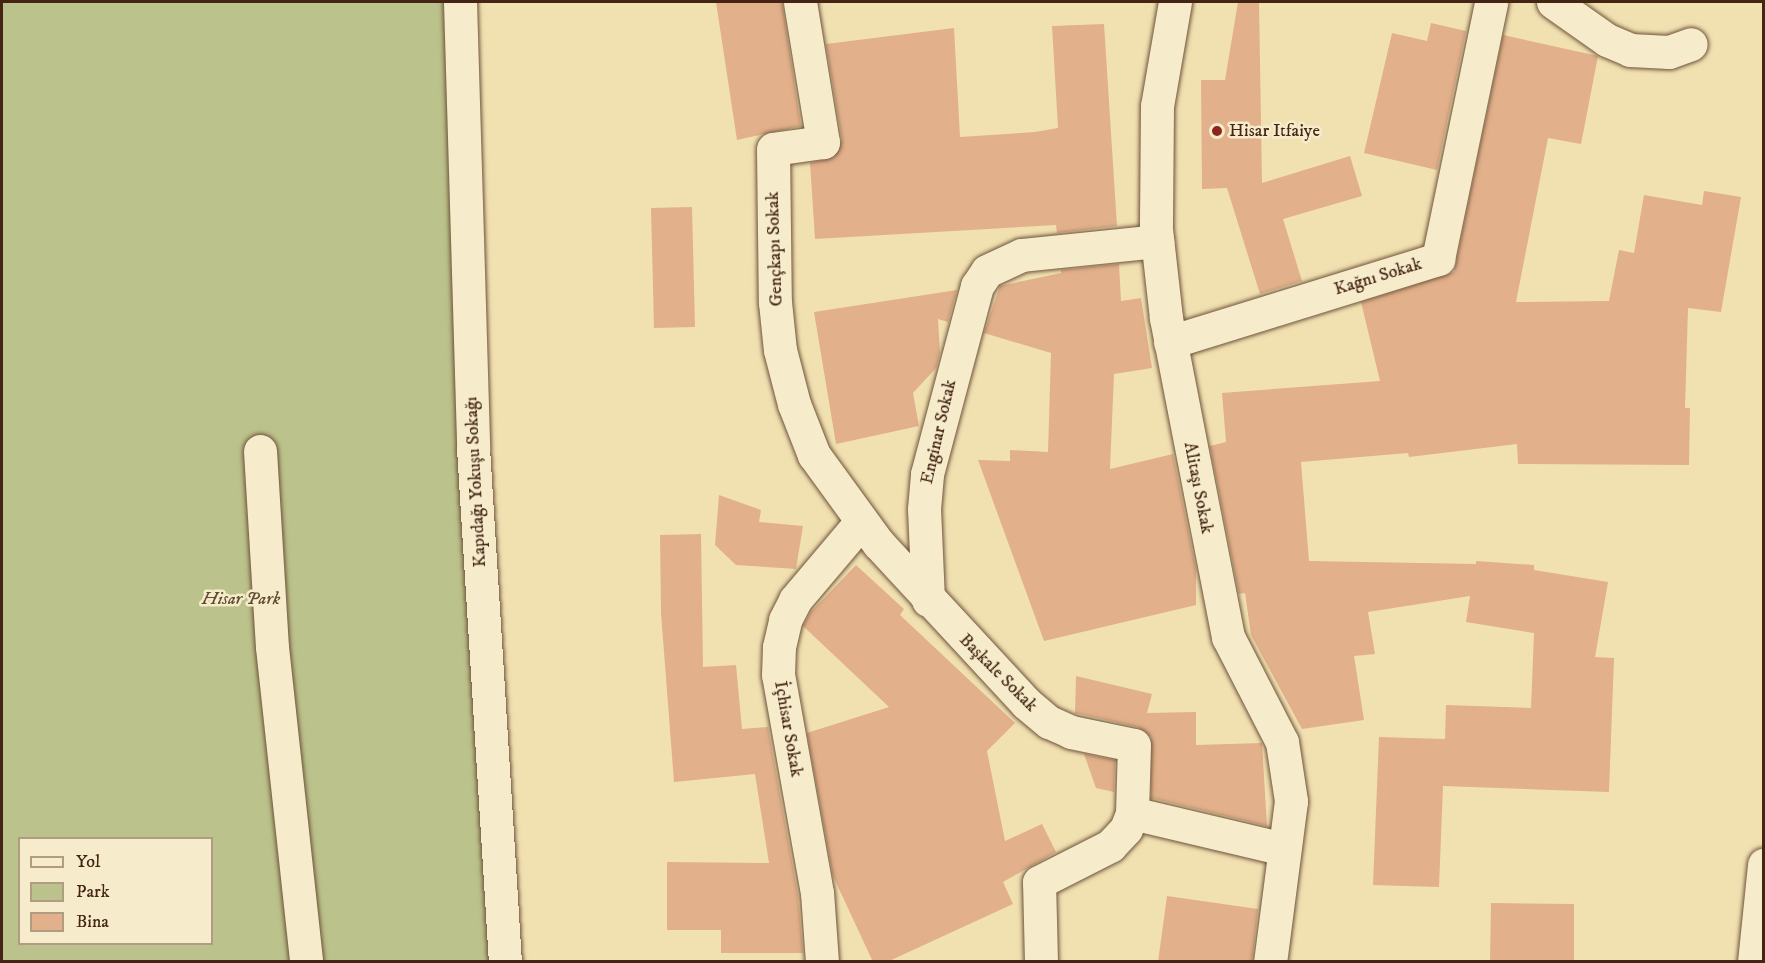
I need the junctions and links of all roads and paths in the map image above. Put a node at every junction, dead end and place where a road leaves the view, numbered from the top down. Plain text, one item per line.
1 (460, 2) edge
2 (800, 2) edge
3 (1175, 2) edge
4 (1491, 2) edge
5 (1553, 2) edge
6 (1691, 44) dead end
7 (1157, 241) junction
8 (1170, 342) junction
9 (260, 451) dead end
10 (861, 522) junction
11 (928, 600) junction
12 (1132, 813) junction
13 (1284, 849) junction
14 (1764, 865) edge
15 (306, 962) edge
16 (505, 962) edge
17 (822, 962) edge
18 (1041, 962) edge
19 (1270, 962) edge
20 (1754, 962) edge

1 - 16 street, Kapıdağı Yokuşu Sokağı
2 - 10 street, Gençkapı Sokak
3 - 7 street, Alitaşı Sokak
4 - 8 street, Kağnı Sokak
5 - 6 street
7 - 8 street, Alitaşı Sokak
7 - 11 street, Enginar Sokak
8 - 13 street, Alitaşı Sokak
9 - 15 street
10 - 11 street, Başkale Sokak
10 - 17 street, İçhisar Sokak
11 - 12 street, Başkale Sokak
12 - 13 street
12 - 18 street
13 - 19 street, Alitaşı Sokak
14 - 20 street

